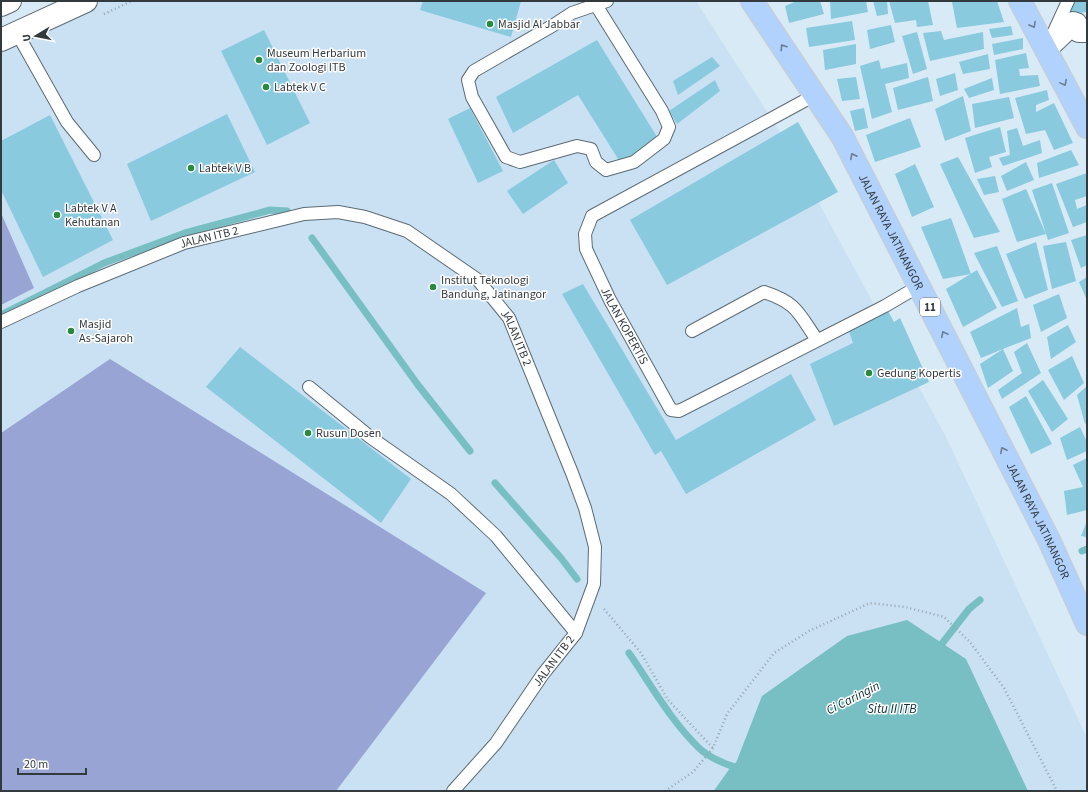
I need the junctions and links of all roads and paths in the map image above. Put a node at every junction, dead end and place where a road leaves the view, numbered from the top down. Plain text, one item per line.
1 (10, 1) edge
2 (86, 1) edge
3 (752, 1) edge
4 (1020, 1) edge
5 (1068, 1) edge
6 (601, 3) edge
7 (1, 5) edge
8 (1087, 31) edge
9 (9, 37) edge
10 (1046, 49) junction
11 (815, 95) junction
12 (1087, 127) edge
13 (94, 155) dead end
14 (919, 286) junction
15 (1, 322) edge
16 (692, 331) dead end
17 (817, 340) junction
18 (309, 387) dead end
19 (590, 593) junction
20 (1087, 624) edge
21 (576, 632) junction
22 (712, 748) junction
23 (453, 791) edge
24 (665, 791) edge
25 (1057, 791) edge

1 - 7 main road
2 - 9 main road
11 -> 3 highway, JALAN RAYA JATINANGOR / 11
4 -> 10 highway
5 - 10 lane
6 - 6 lane
8 - 10 main road
9 - 13 lane
10 -> 12 highway
14 -> 11 highway, JALAN RAYA JATINANGOR / 11
11 - 17 lane, JALAN KOPERTIS
14 - 17 lane, JALAN KOPERTIS
20 -> 14 highway, JALAN RAYA JATINANGOR / 11
15 - 19 lane, JALAN ITB 2
16 - 17 lane
18 - 21 lane
19 - 21 lane, JALAN ITB 2
19 - 22 path
21 - 23 lane, JALAN ITB 2
22 - 24 path
22 - 25 path

